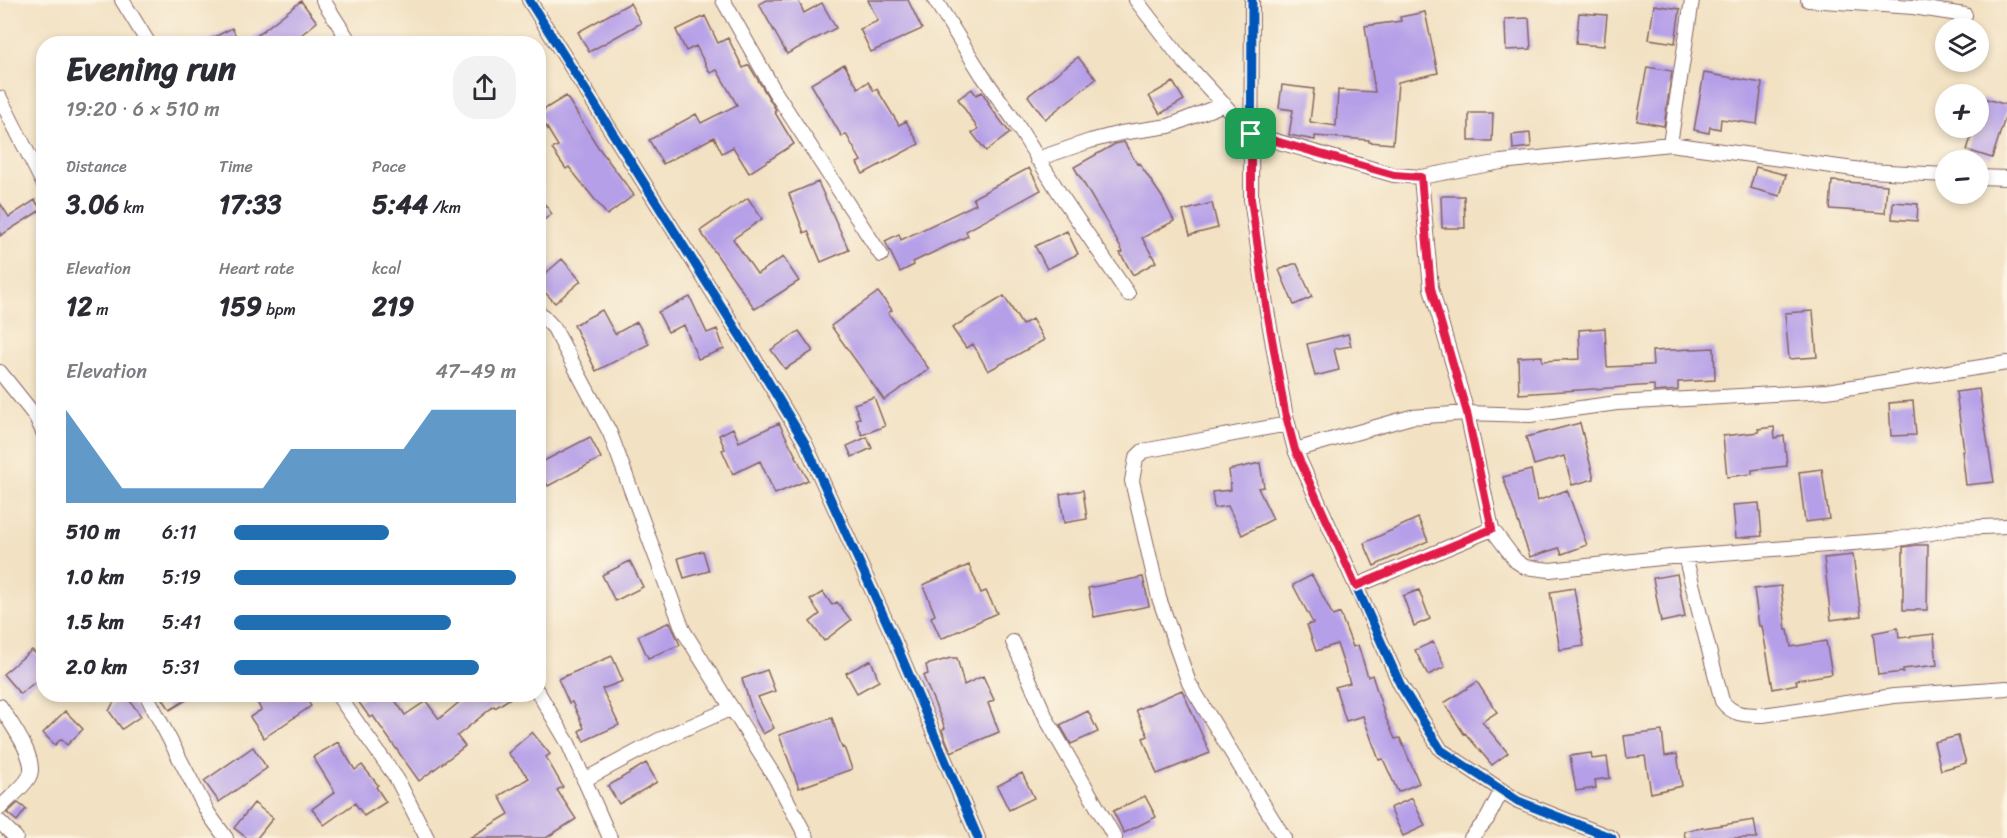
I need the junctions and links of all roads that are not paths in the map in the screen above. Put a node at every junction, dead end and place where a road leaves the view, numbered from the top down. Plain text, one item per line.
1 (122, 0) edge
2 (323, 0) edge
3 (529, 0) edge
4 (723, 0) edge
5 (935, 0) edge
6 (1136, 0) edge
7 (1252, 0) edge
8 (1692, 0) edge
9 (1808, 0) edge
10 (1965, 15) dead end
11 (144, 36) edge
12 (346, 36) edge
13 (0, 98) edge
14 (1224, 104) junction
15 (1251, 134) junction
16 (1670, 144) junction
17 (1037, 159) junction
18 (36, 169) edge
19 (1935, 174) edge
20 (1421, 177) junction
21 (1989, 177) edge
22 (2007, 178) edge
23 (881, 255) dead end
24 (1128, 294) dead end
25 (546, 320) edge
26 (2007, 363) edge
27 (0, 372) edge
28 (1467, 413) junction
29 (36, 417) edge
30 (1288, 424) junction
31 (1295, 450) junction
32 (2007, 526) edge
33 (1492, 529) junction
34 (1685, 556) junction
35 (1356, 586) junction
36 (1013, 642) dead end
37 (2007, 688) edge
38 (150, 702) edge
39 (343, 702) edge
40 (544, 702) edge
41 (0, 706) edge
42 (732, 708) junction
43 (584, 780) junction
44 (1502, 790) junction
45 (0, 808) edge
46 (0, 822) edge
47 (16, 838) edge
48 (226, 838) edge
49 (427, 838) edge
50 (610, 838) edge
51 (807, 838) edge
52 (978, 838) edge
53 (1115, 838) edge
54 (1284, 838) edge
55 (1471, 838) edge
56 (1612, 838) edge

1 - 11 street
2 - 12 street
3 - 52 street
4 - 23 street
5 - 17 street
6 - 14 street
7 - 15 street
8 - 16 street
9 - 10 street
13 - 18 street
14 - 15 street
14 - 17 street
15 - 20 street
15 - 30 street
16 - 19 street
16 - 20 street
17 - 24 street
20 - 28 street
21 - 22 street
25 - 42 street
26 - 28 street
27 - 29 street
28 - 31 street
28 - 33 street
30 - 31 street
30 - 54 street
31 - 35 street
32 - 34 street
33 - 34 street
33 - 35 street
34 - 37 street
35 - 44 street
36 - 53 street
38 - 48 street
39 - 49 street
40 - 43 street
41 - 45 street
42 - 43 street
42 - 51 street
43 - 50 street
44 - 55 street
44 - 56 street
46 - 47 street

